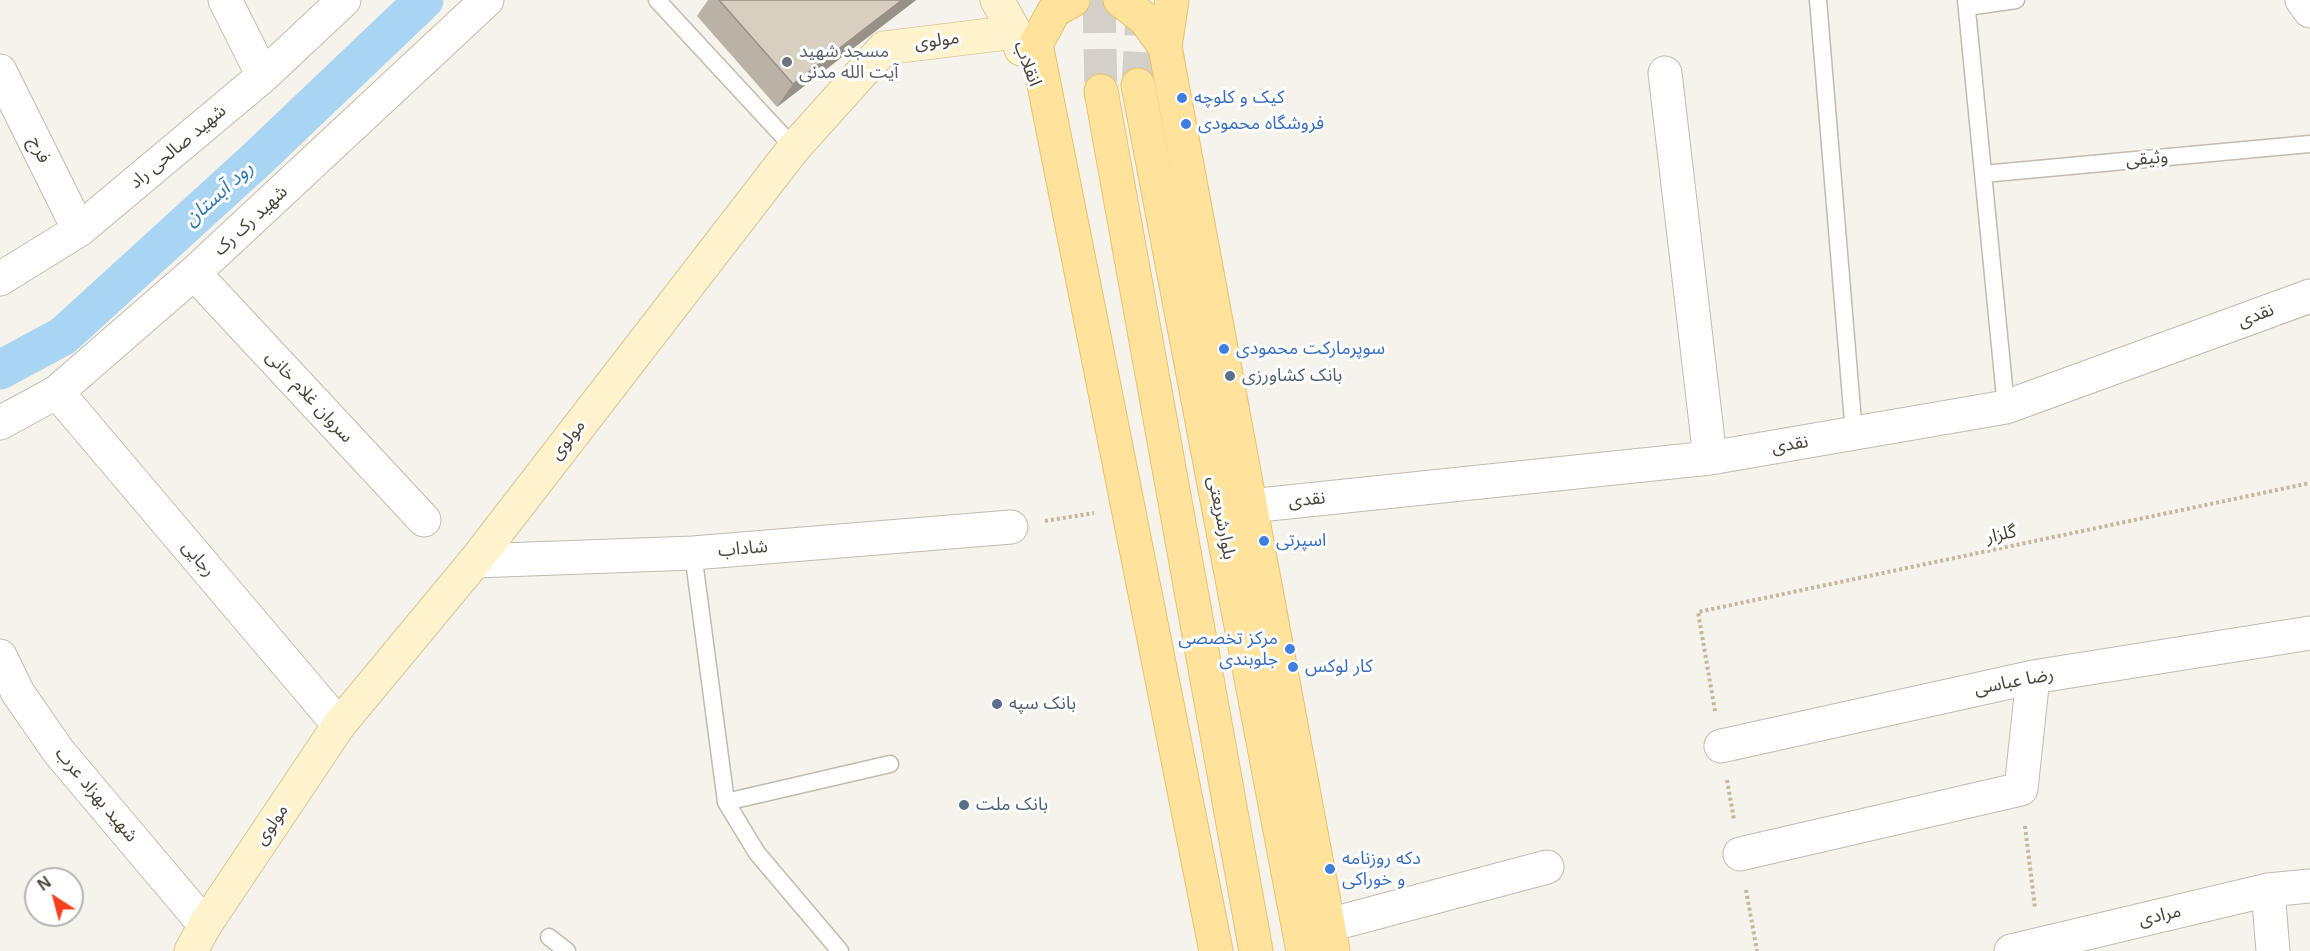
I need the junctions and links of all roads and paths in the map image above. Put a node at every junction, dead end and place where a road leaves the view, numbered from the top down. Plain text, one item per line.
1 (225, 0) edge
2 (344, 0) edge
3 (487, 0) edge
4 (657, 0) edge
5 (997, 0) edge
6 (1073, 0) edge
7 (1120, 0) edge
8 (1172, 0) edge
9 (1818, 0) edge
10 (2016, 0) edge
11 (2302, 0) edge
12 (1967, 4) edge
13 (2310, 11) edge
14 (1014, 32) junction
15 (1165, 46) junction
16 (0, 71) edge
17 (1665, 73) dead end
18 (263, 76) junction
19 (1138, 85) tunnel mouth
20 (1101, 91) tunnel mouth
21 (1052, 131) junction
22 (2310, 144) edge
23 (794, 148) junction
24 (1983, 174) junction
25 (79, 230) junction
26 (194, 273) junction
27 (0, 279) edge
28 (2310, 296) edge
29 (57, 393) junction
30 (2006, 407) junction
31 (0, 423) edge
32 (1854, 434) junction
33 (1710, 458) junction
34 (2310, 483) edge
35 (1250, 506) junction
36 (1127, 508) junction
37 (424, 520) dead end
38 (1011, 527) joint
39 (693, 553) junction
40 (475, 561) junction
41 (1698, 612) dead end
42 (2310, 633) edge
43 (0, 656) edge
44 (2033, 677) junction
45 (339, 725) junction
46 (1721, 746) dead end
47 (891, 764) dead end
48 (2021, 789) junction
49 (726, 802) junction
50 (1740, 854) dead end
51 (1547, 867) dead end
52 (2310, 886) edge
53 (2268, 890) junction
54 (549, 937) dead end
55 (198, 938) edge
56 (1331, 938) edge
57 (2025, 948) edge
58 (567, 951) edge
59 (840, 951) edge
60 (1216, 951) edge
61 (1256, 951) edge
62 (1303, 951) edge
63 (2272, 951) edge

1 - 18 street
2 - 18 street, شهید صالحی راد
3 - 26 street, شهید رک رک
4 - 23 lane
5 - 14 street, انقلاب
6 - 21 main road
7 - 15 main road
8 - 15 main road
9 - 32 lane
10 - 12 lane
11 - 13 street
12 - 24 lane
14 - 21 street, انقلاب
14 - 23 street, مولوی
15 - 35 main road
16 - 25 street, فرج
17 - 33 street
18 - 25 street, شهید صالحی راد
19 - 62 main road, بلوارشریعتی
20 - 61 main road
21 - 36 main road
22 - 24 lane, وثیقی
23 - 40 street, مولوی
24 - 30 lane
25 - 27 street, شهید صالحی راد
26 - 29 street, شهید رک رک
26 - 37 street, سروان غلام خانی
28 - 30 street, نقدی
29 - 31 street, شهید رک رک
29 - 45 street, رجایی
30 - 32 street, نقدی
32 - 33 street, نقدی
33 - 35 street, نقدی
34 - 41 path, گلزار
35 - 56 main road
36 - 38 path
36 - 60 main road
38 - 39 street, شاداب
39 - 40 street, شاداب
39 - 49 lane
40 - 45 street, مولوی
42 - 44 street, رضا عباسی
43 - 55 street, شهید بهزاد عرب
44 - 46 street, رضا عباسی
44 - 48 street
45 - 55 street, مولوی
47 - 49 lane
48 - 50 street
48 - 57 path
49 - 59 lane
51 - 56 street
52 - 53 street, مرادی
53 - 57 street, مرادی
53 - 63 street
54 - 58 lane

